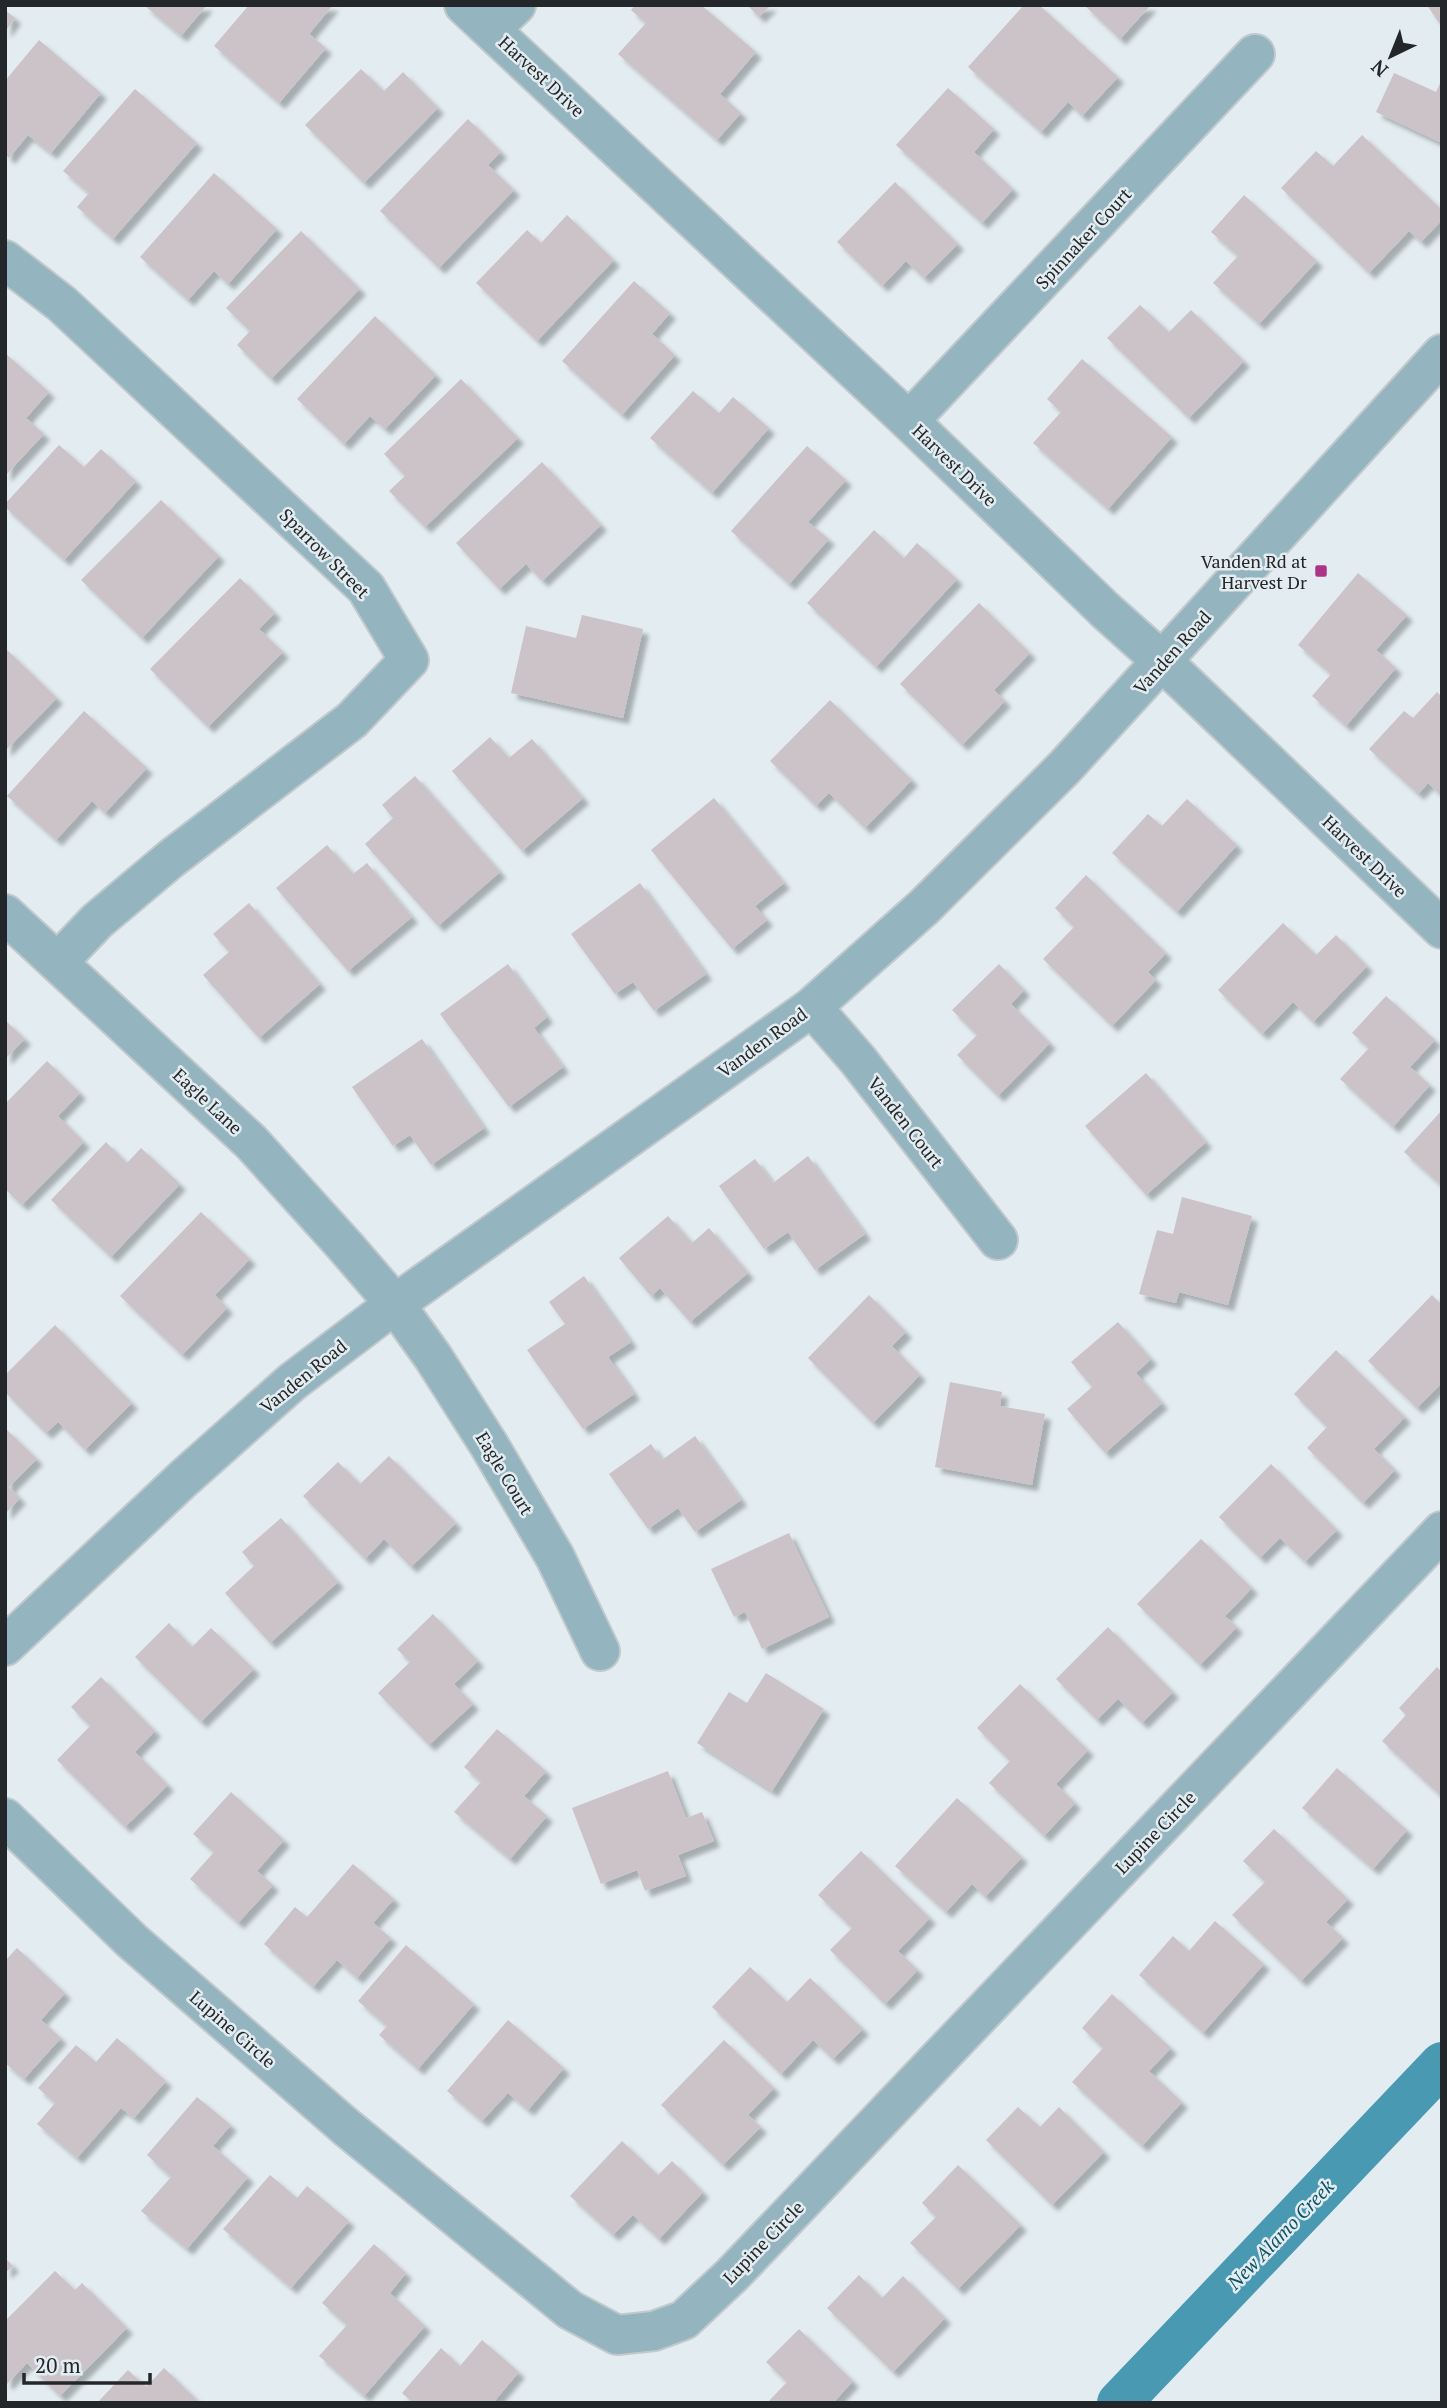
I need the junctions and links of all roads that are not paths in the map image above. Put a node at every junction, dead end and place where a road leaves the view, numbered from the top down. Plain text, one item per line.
1 (490, 13) edge
2 (1255, 54) dead end
3 (5, 260) edge
4 (1442, 354) edge
5 (909, 421) junction
6 (1163, 662) junction
7 (5, 914) edge
8 (1442, 929) edge
9 (58, 962) junction
10 (812, 1007) junction
11 (998, 1240) dead end
12 (395, 1304) junction
13 (1442, 1531) edge
14 (5, 1646) edge
15 (600, 1651) dead end
16 (5, 1818) edge

1 - 5 street, Harvest Drive
2 - 5 street, Spinnaker Court
3 - 9 street, Sparrow Street
4 - 6 street, Vanden Road
5 - 6 street, Harvest Drive
6 - 8 street, Harvest Drive
6 - 10 street, Vanden Road
7 - 9 street, Eagle Lane
9 - 12 street, Eagle Lane
10 - 11 street, Vanden Court
10 - 12 street, Vanden Road
12 - 14 street, Vanden Road
12 - 15 street, Eagle Court
13 - 16 street, Lupine Circle

